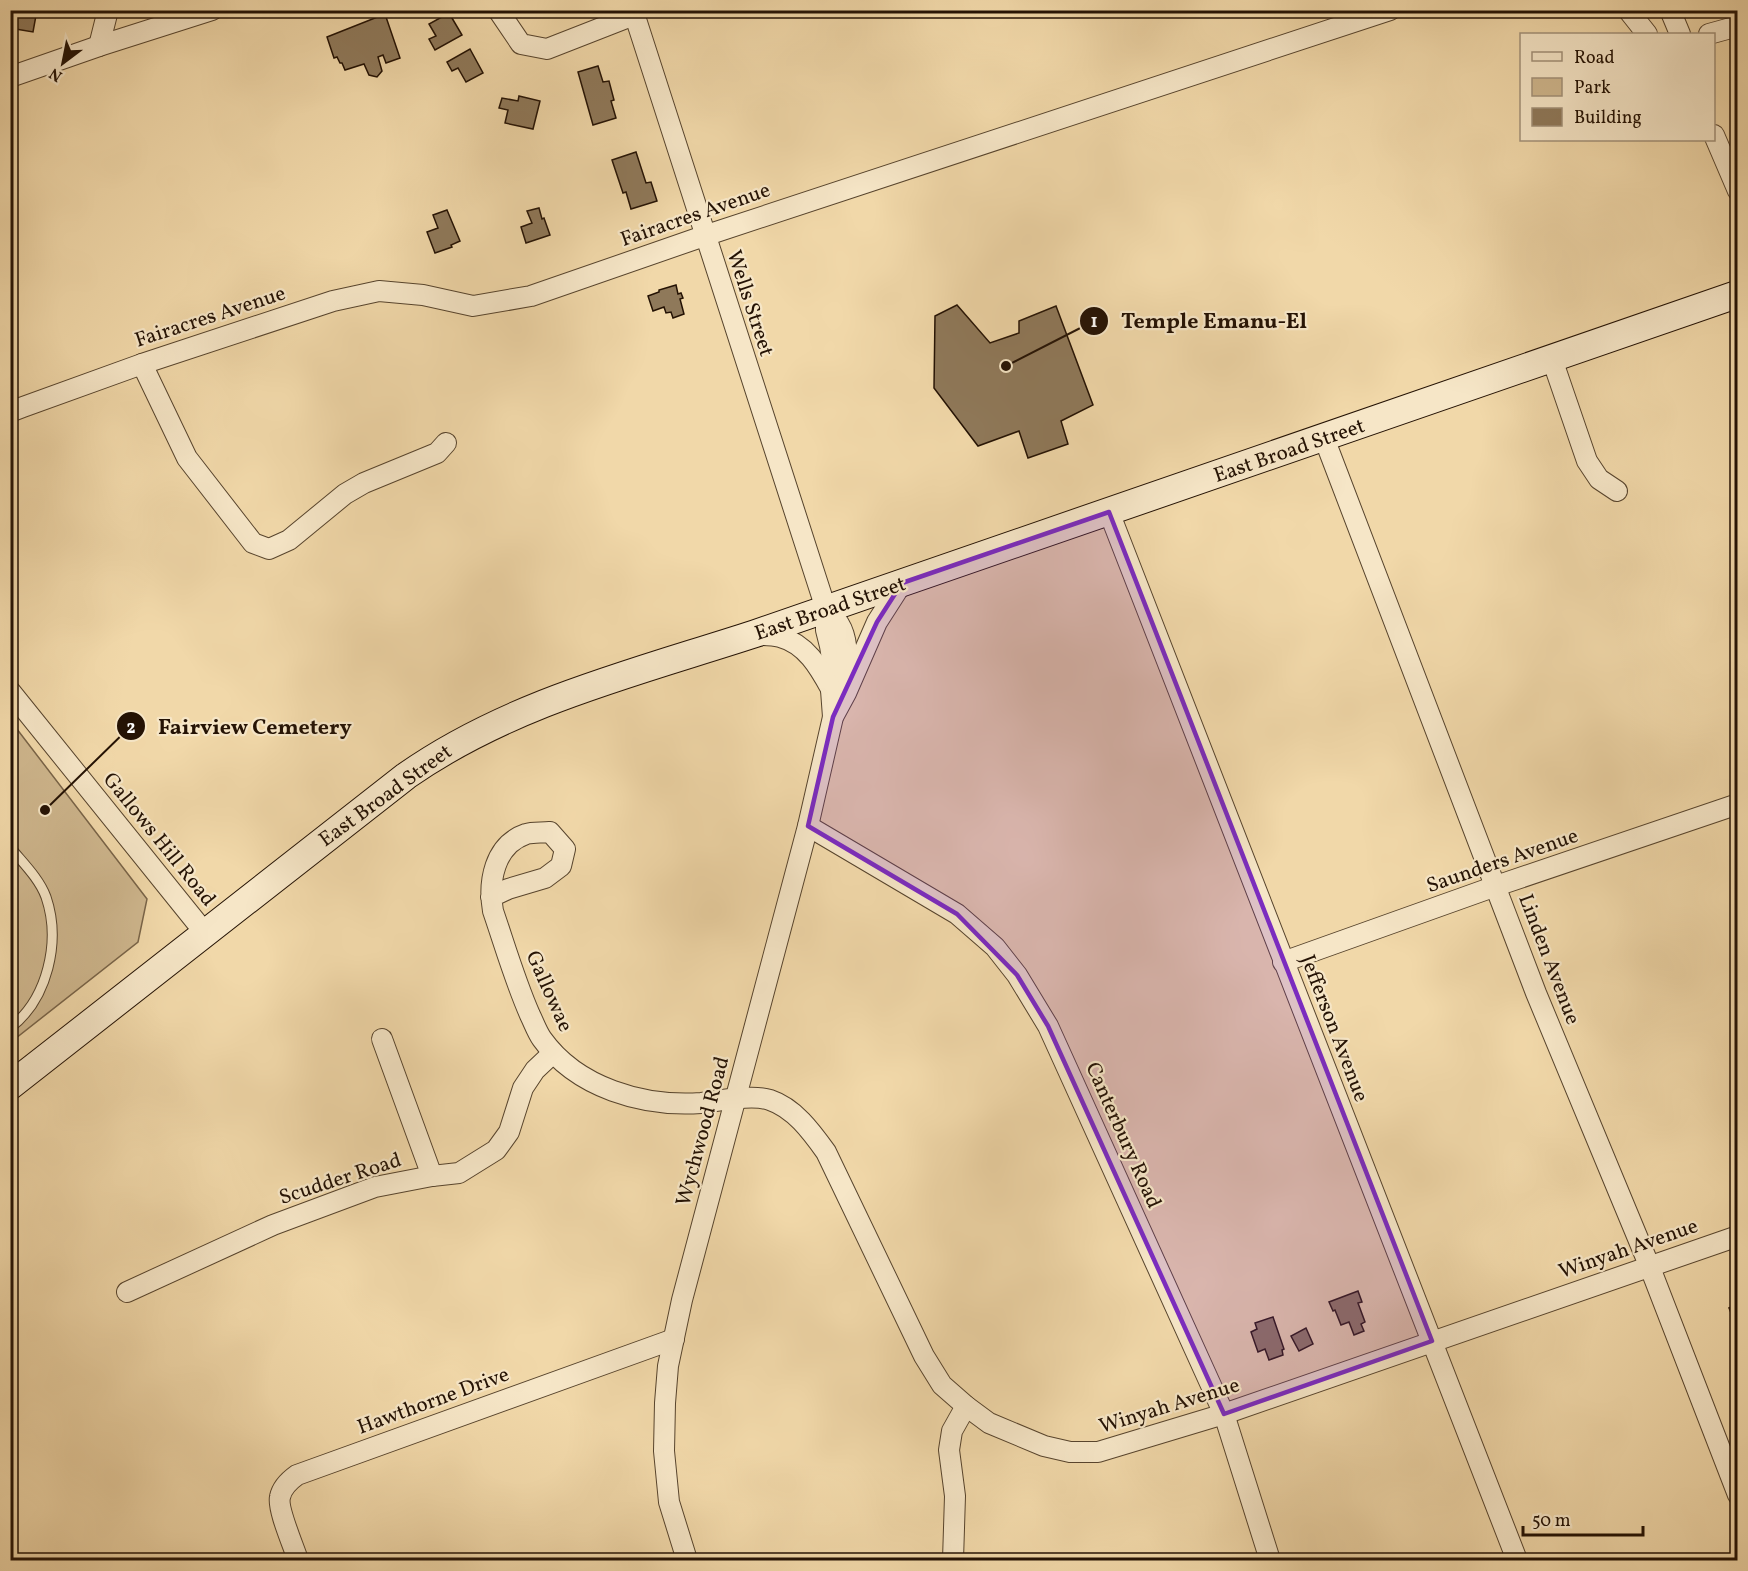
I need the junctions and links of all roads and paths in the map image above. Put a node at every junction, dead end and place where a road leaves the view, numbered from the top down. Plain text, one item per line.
1 (108, 10) edge
2 (212, 10) edge
3 (498, 10) edge
4 (1390, 10) edge
5 (1628, 10) edge
6 (1670, 10) edge
7 (634, 13) edge
8 (1737, 26) edge
9 (1646, 33) edge
10 (1680, 33) edge
11 (1712, 33) edge
12 (99, 46) junction
13 (10, 77) edge
14 (1715, 140) edge
15 (1737, 191) edge
16 (704, 236) junction
17 (1737, 294) edge
18 (1552, 358) junction
19 (142, 364) junction
20 (10, 412) edge
21 (1324, 438) junction
22 (446, 443) dead end
23 (1617, 491) dead end
24 (1109, 512) junction
25 (902, 584) junction
26 (826, 609) junction
27 (753, 634) junction
28 (10, 691) edge
29 (839, 691) junction
30 (1737, 804) edge
31 (808, 826) junction
32 (10, 848) edge
33 (1496, 886) junction
34 (491, 897) dead end
35 (205, 933) junction
36 (1283, 962) junction
37 (10, 1028) edge
38 (382, 1039) dead end
39 (553, 1053) junction
40 (10, 1086) edge
41 (735, 1099) junction
42 (432, 1176) junction
43 (1737, 1236) edge
44 (1649, 1265) junction
45 (127, 1292) dead end
46 (674, 1338) junction
47 (1432, 1341) junction
48 (966, 1406) junction
49 (1224, 1414) junction
50 (1737, 1495) edge
51 (298, 1560) edge
52 (687, 1560) edge
53 (952, 1560) edge
54 (1270, 1560) edge
55 (1517, 1560) edge

1 - 12 street
2 - 12 street
3 - 7 street
4 - 16 street, Fairacres Avenue
5 - 9 street
6 - 10 street
7 - 16 street, Wells Street
8 - 11 street
12 - 13 street
14 - 15 street
16 - 19 street, Fairacres Avenue
16 - 26 street, Wells Street
17 - 18 street, East Broad Street
18 - 21 street, East Broad Street
18 - 23 street
19 - 20 street, Fairacres Avenue
19 - 22 street
21 - 24 street, East Broad Street
21 - 33 street, Linden Avenue
24 - 25 street, East Broad Street
24 - 36 street, Jefferson Avenue
25 - 26 street, East Broad Street
25 - 29 street, Wychwood Road
26 - 27 street, East Broad Street
26 - 29 street, Wychwood Road
27 - 29 street, Wychwood Road
27 - 35 street, East Broad Street
28 - 35 street, Gallows Hill Road
29 - 31 street, Wychwood Road
30 - 33 street, Saunders Avenue
31 - 41 street, Wychwood Road
31 - 49 street, Canterbury Road
32 - 37 lane
33 - 36 street, Saunders Avenue
33 - 44 street, Linden Avenue
34 - 39 street, Gallowae
35 - 40 street, East Broad Street
36 - 47 street, Jefferson Avenue
38 - 42 street
39 - 41 street, Gallowae
39 - 42 street, Scudder Road
41 - 46 street, Wychwood Road
41 - 48 street, Winyah Avenue
42 - 45 street, Scudder Road
43 - 44 street, Winyah Avenue
44 - 47 street, Winyah Avenue
44 - 50 street, Linden Avenue
46 - 51 street, Hawthorne Drive
46 - 52 street, Wychwood Road
47 - 49 street, Winyah Avenue
47 - 55 street, Jefferson Avenue
48 - 49 street, Winyah Avenue
48 - 53 street
49 - 54 street, Canterbury Road

